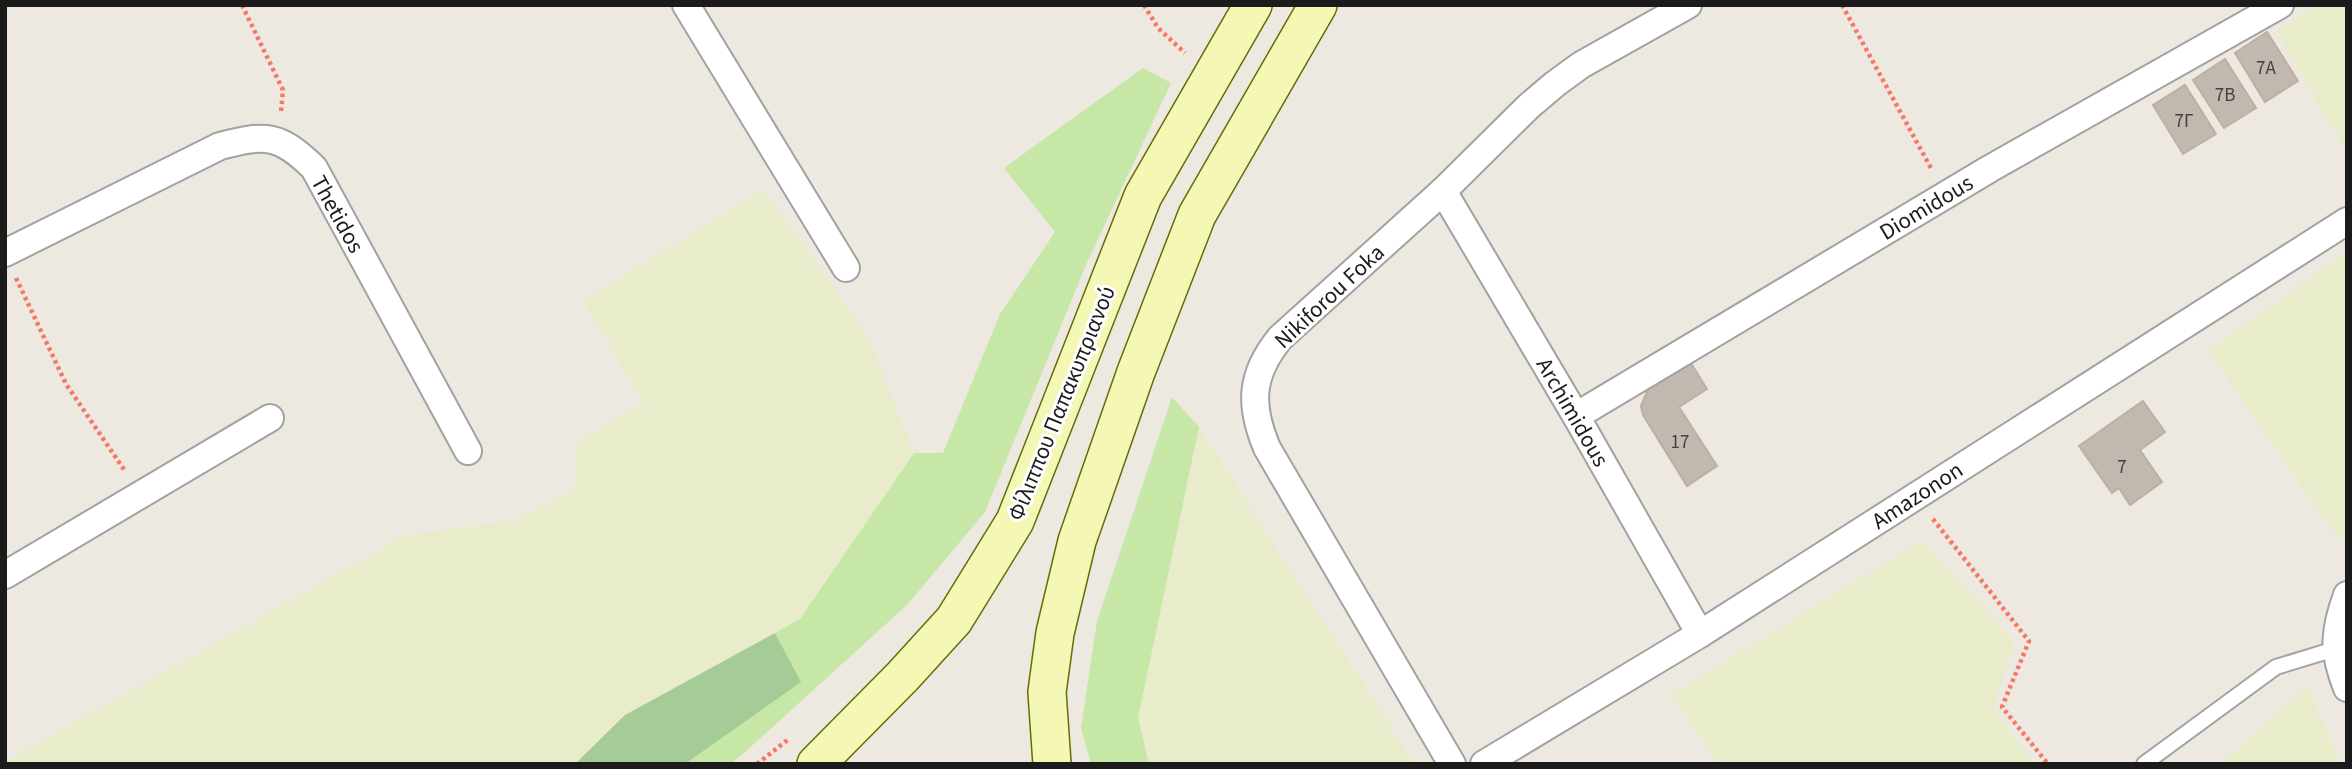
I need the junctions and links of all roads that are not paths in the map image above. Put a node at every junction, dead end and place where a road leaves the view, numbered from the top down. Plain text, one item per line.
1 (687, 5) edge
2 (1253, 5) edge
3 (1318, 5) edge
4 (1688, 5) edge
5 (2280, 5) edge
6 (1443, 191) junction
7 (2347, 221) edge
8 (8, 259) edge
9 (845, 268) dead end
10 (1576, 416) junction
11 (270, 418) dead end
12 (468, 451) dead end
13 (5, 575) edge
14 (2347, 594) edge
15 (1699, 634) junction
16 (2335, 649) junction
17 (2347, 688) edge
18 (816, 764) edge
19 (1052, 764) edge
20 (1452, 764) edge
21 (1484, 764) edge
22 (2144, 764) edge

1 - 9 street
2 - 18 main road, Φίλιππου Παπακυπριανού
3 - 19 main road
4 - 6 street, Nikiforou Foka
5 - 10 street, Diomidous
6 - 10 street, Archimidous
6 - 20 street, Nikiforou Foka
7 - 15 street, Amazonon
8 - 12 street, Thetidos
10 - 15 street, Archimidous
11 - 13 street
14 - 16 street
15 - 21 street, Amazonon
16 - 17 street
16 - 22 lane

